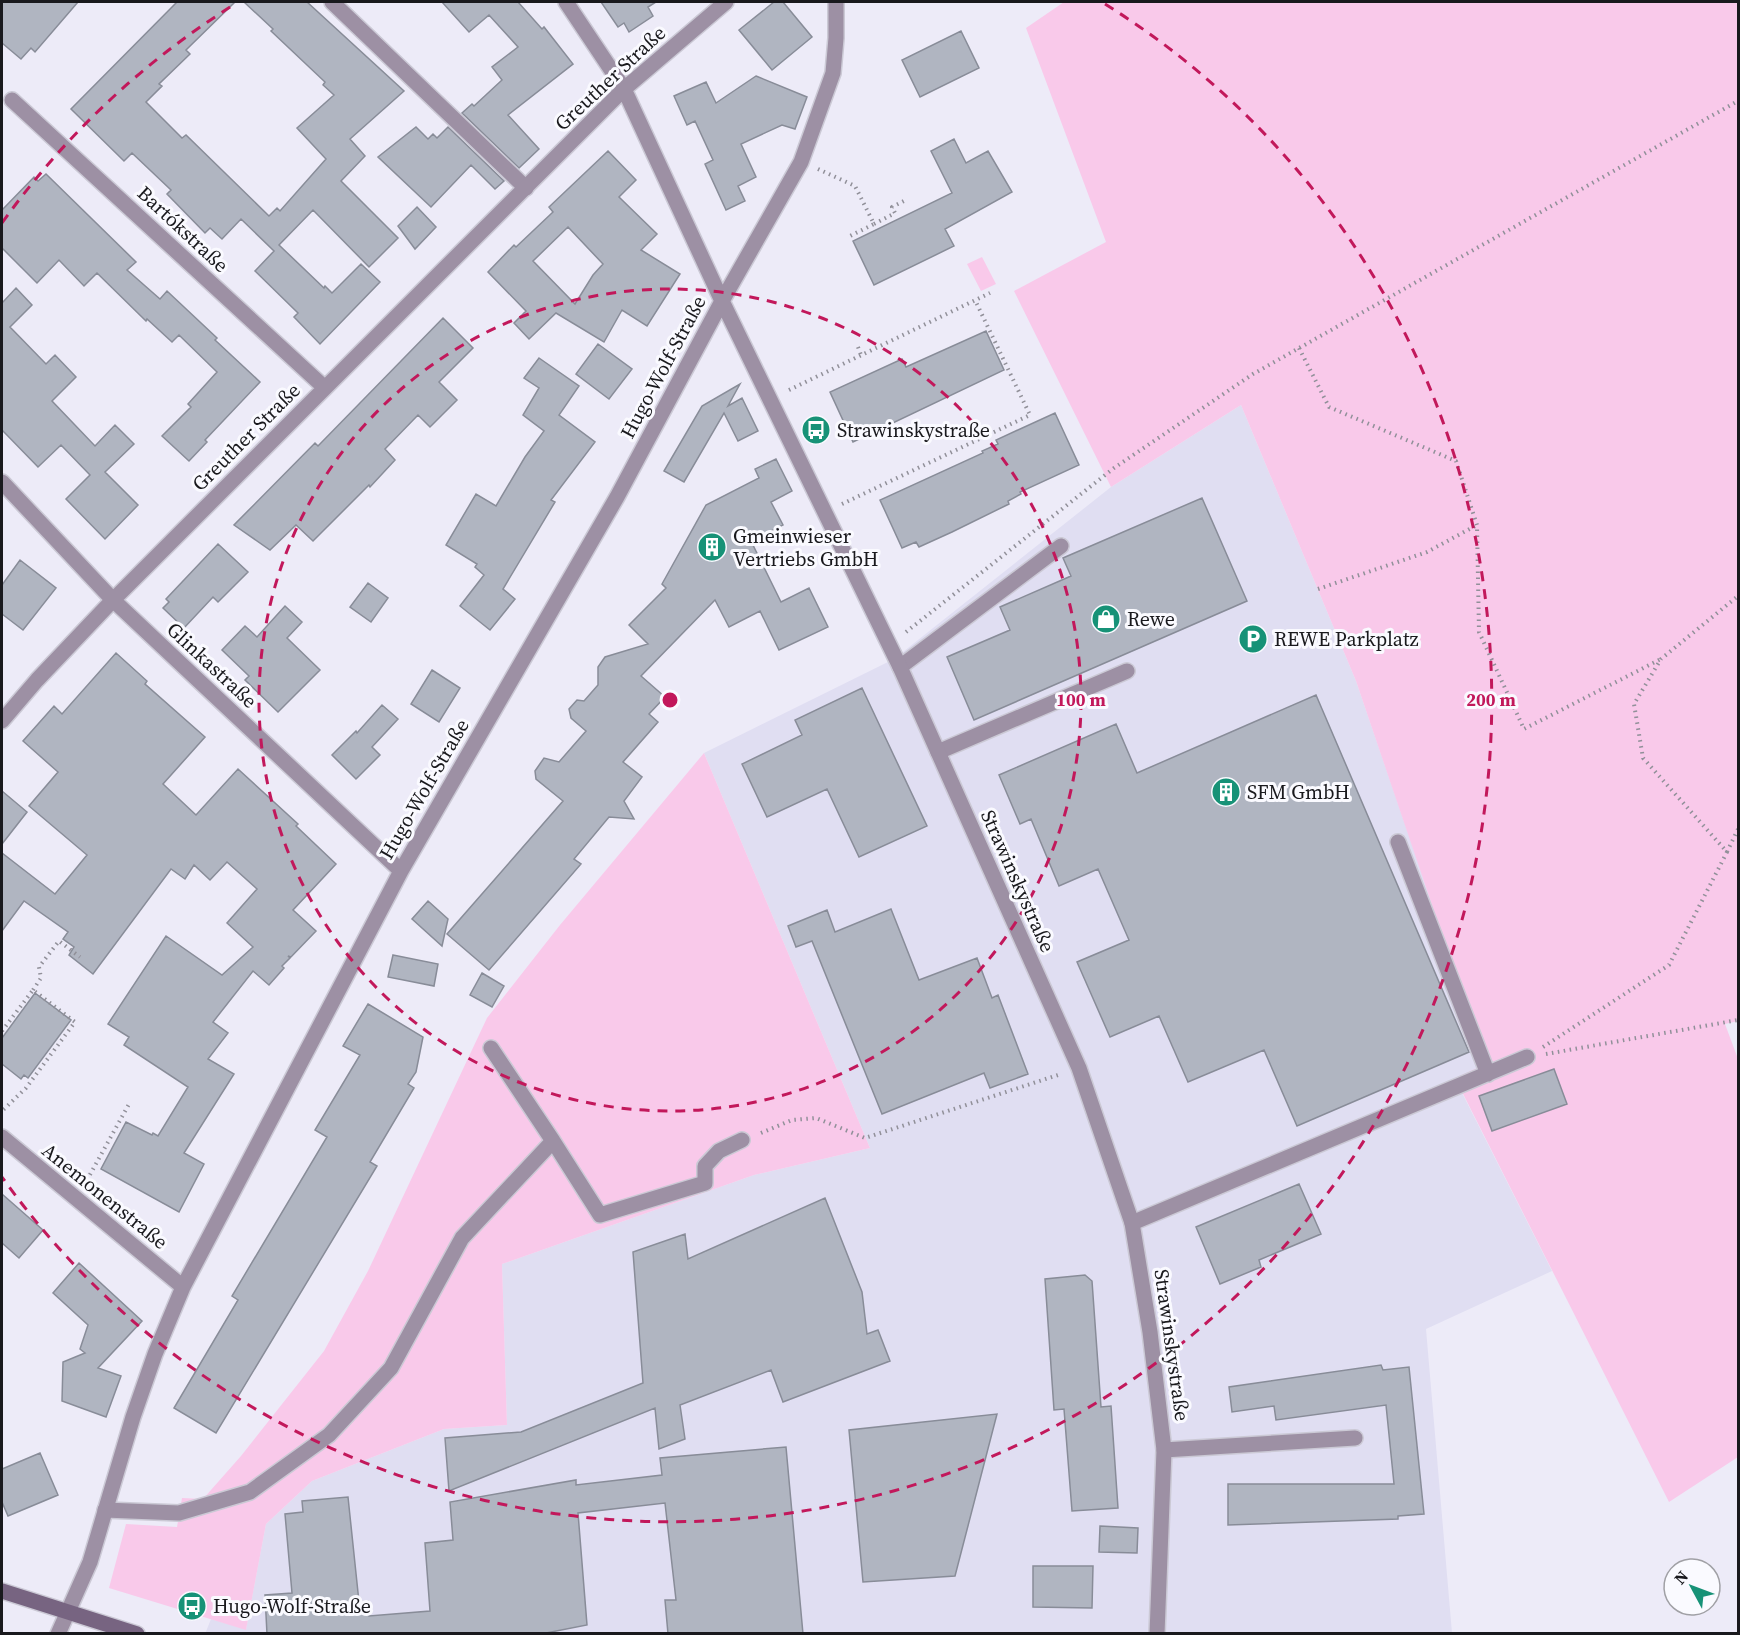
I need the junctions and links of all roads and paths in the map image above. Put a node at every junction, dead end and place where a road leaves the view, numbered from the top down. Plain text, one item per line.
1 (332, 2) edge
2 (566, 2) edge
3 (726, 2) edge
4 (836, 2) edge
5 (624, 88) junction
6 (12, 100) dead end
7 (1738, 101) edge
8 (801, 162) junction
9 (526, 188) junction
10 (906, 200) dead end
11 (874, 224) junction
12 (848, 237) dead end
13 (990, 293) dead end
14 (975, 300) junction
15 (722, 301) junction
16 (858, 347) dead end
17 (1299, 348) junction
18 (861, 355) junction
19 (325, 388) junction
20 (770, 399) junction
21 (2, 482) edge
22 (825, 512) junction
23 (1477, 525) junction
24 (1061, 546) dead end
25 (1318, 589) dead end
26 (1738, 597) edge
27 (113, 600) junction
28 (889, 645) junction
29 (1661, 659) junction
30 (900, 667) junction
31 (1126, 671) dead end
32 (2, 721) edge
33 (938, 752) junction
34 (1738, 829) edge
35 (1398, 842) dead end
36 (1727, 852) junction
37 (401, 871) junction
38 (80, 957) dead end
39 (33, 990) junction
40 (1738, 1020) edge
41 (2, 1031) edge
42 (491, 1048) dead end
43 (1527, 1057) junction
44 (1079, 1068) junction
45 (1488, 1074) junction
46 (129, 1104) dead end
47 (2, 1110) edge
48 (2, 1137) edge
49 (742, 1140) joint
50 (553, 1141) junction
51 (76, 1198) junction
52 (1132, 1223) junction
53 (183, 1287) junction
54 (1355, 1438) dead end
55 (1164, 1450) junction
56 (105, 1510) junction
57 (2, 1591) edge
58 (68, 1613) junction
59 (58, 1634) edge
60 (137, 1634) edge
61 (1157, 1634) edge

1 - 9 street
2 - 5 street, Strawinskystraße
3 - 5 street, Greuther Straße
4 - 8 street, Hugo-Wolf-Straße
5 - 9 street, Greuther Straße
5 - 15 street, Strawinskystraße
6 - 19 street, Bartókstraße
7 - 17 path
8 - 11 path
8 - 15 street, Hugo-Wolf-Straße
9 - 19 street, Greuther Straße
10 - 11 path
11 - 12 path
13 - 14 path
14 - 18 path
14 - 22 path
15 - 20 street, Strawinskystraße
15 - 37 street, Hugo-Wolf-Straße
16 - 18 path
17 - 23 path
17 - 28 path
18 - 20 path
19 - 27 street, Greuther Straße
20 - 22 street, Strawinskystraße
21 - 27 street, Glinkastraße
22 - 28 street, Strawinskystraße
23 - 25 path
23 - 29 path
24 - 30 street
26 - 29 path
27 - 32 street, Greuther Straße
27 - 37 street, Glinkastraße
28 - 30 street, Strawinskystraße
29 - 36 path
30 - 33 street, Strawinskystraße
31 - 33 street
33 - 44 street, Strawinskystraße
34 - 36 path
35 - 45 street
36 - 43 path
37 - 53 street, Hugo-Wolf-Straße
38 - 39 path
39 - 41 path
39 - 47 path
40 - 43 path
42 - 50 street
43 - 45 street
44 - 49 path
44 - 52 street, Strawinskystraße
45 - 52 street
46 - 51 path
48 - 51 street, Anemonenstraße
49 - 50 street
50 - 56 street
51 - 53 street, Anemonenstraße
52 - 55 street, Strawinskystraße
53 - 56 street, Hugo-Wolf-Straße
54 - 55 street
55 - 61 street, Strawinskystraße
56 - 58 street, Hugo-Wolf-Straße
57 - 58 main road
58 - 59 street, Hugo-Wolf-Straße
58 - 60 main road

